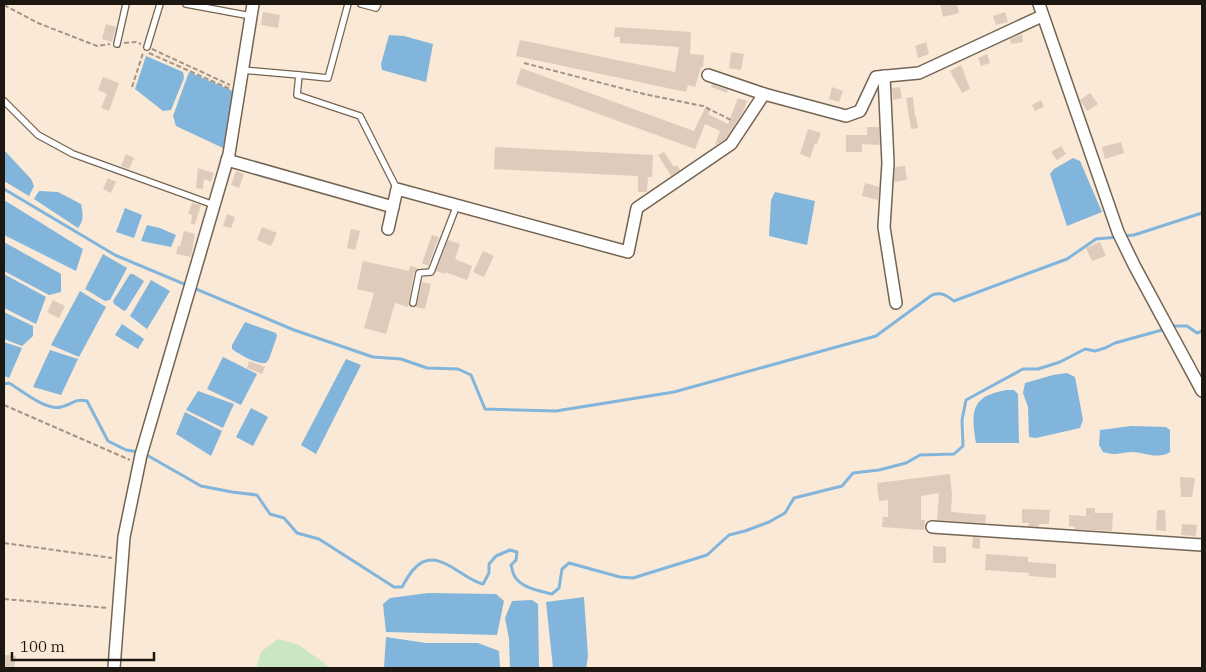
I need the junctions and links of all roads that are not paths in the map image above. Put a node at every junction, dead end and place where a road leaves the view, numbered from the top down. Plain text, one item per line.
1 (126, 4) edge
2 (160, 4) edge
3 (186, 4) edge
4 (253, 4) edge
5 (348, 4) edge
6 (361, 4) edge
7 (378, 4) edge
8 (1039, 4) edge
9 (251, 16) junction
10 (1042, 16) junction
11 (118, 44) dead end
12 (147, 47) dead end
13 (242, 70) junction
14 (299, 75) junction
15 (708, 75) dead end
16 (884, 76) junction
17 (764, 94) junction
18 (4, 101) edge
19 (227, 160) junction
20 (396, 189) junction
21 (214, 205) junction
22 (457, 205) junction
23 (392, 208) junction
24 (388, 229) dead end
25 (413, 303) dead end
26 (896, 303) dead end
27 (1202, 391) edge
28 (932, 527) dead end
29 (1202, 545) edge
30 (114, 668) edge

1 - 11 lane
2 - 12 lane
3 - 9 lane
4 - 9 street
5 - 14 lane
6 - 7 lane
8 - 10 street
9 - 13 street
10 - 16 street
10 - 27 street
13 - 14 lane
13 - 19 street
14 - 20 lane
15 - 17 street
16 - 17 street
16 - 26 street
17 - 22 street
18 - 21 lane
19 - 21 street
19 - 23 street
20 - 22 street
20 - 23 street
21 - 30 street
22 - 25 lane
23 - 24 street
28 - 29 street

